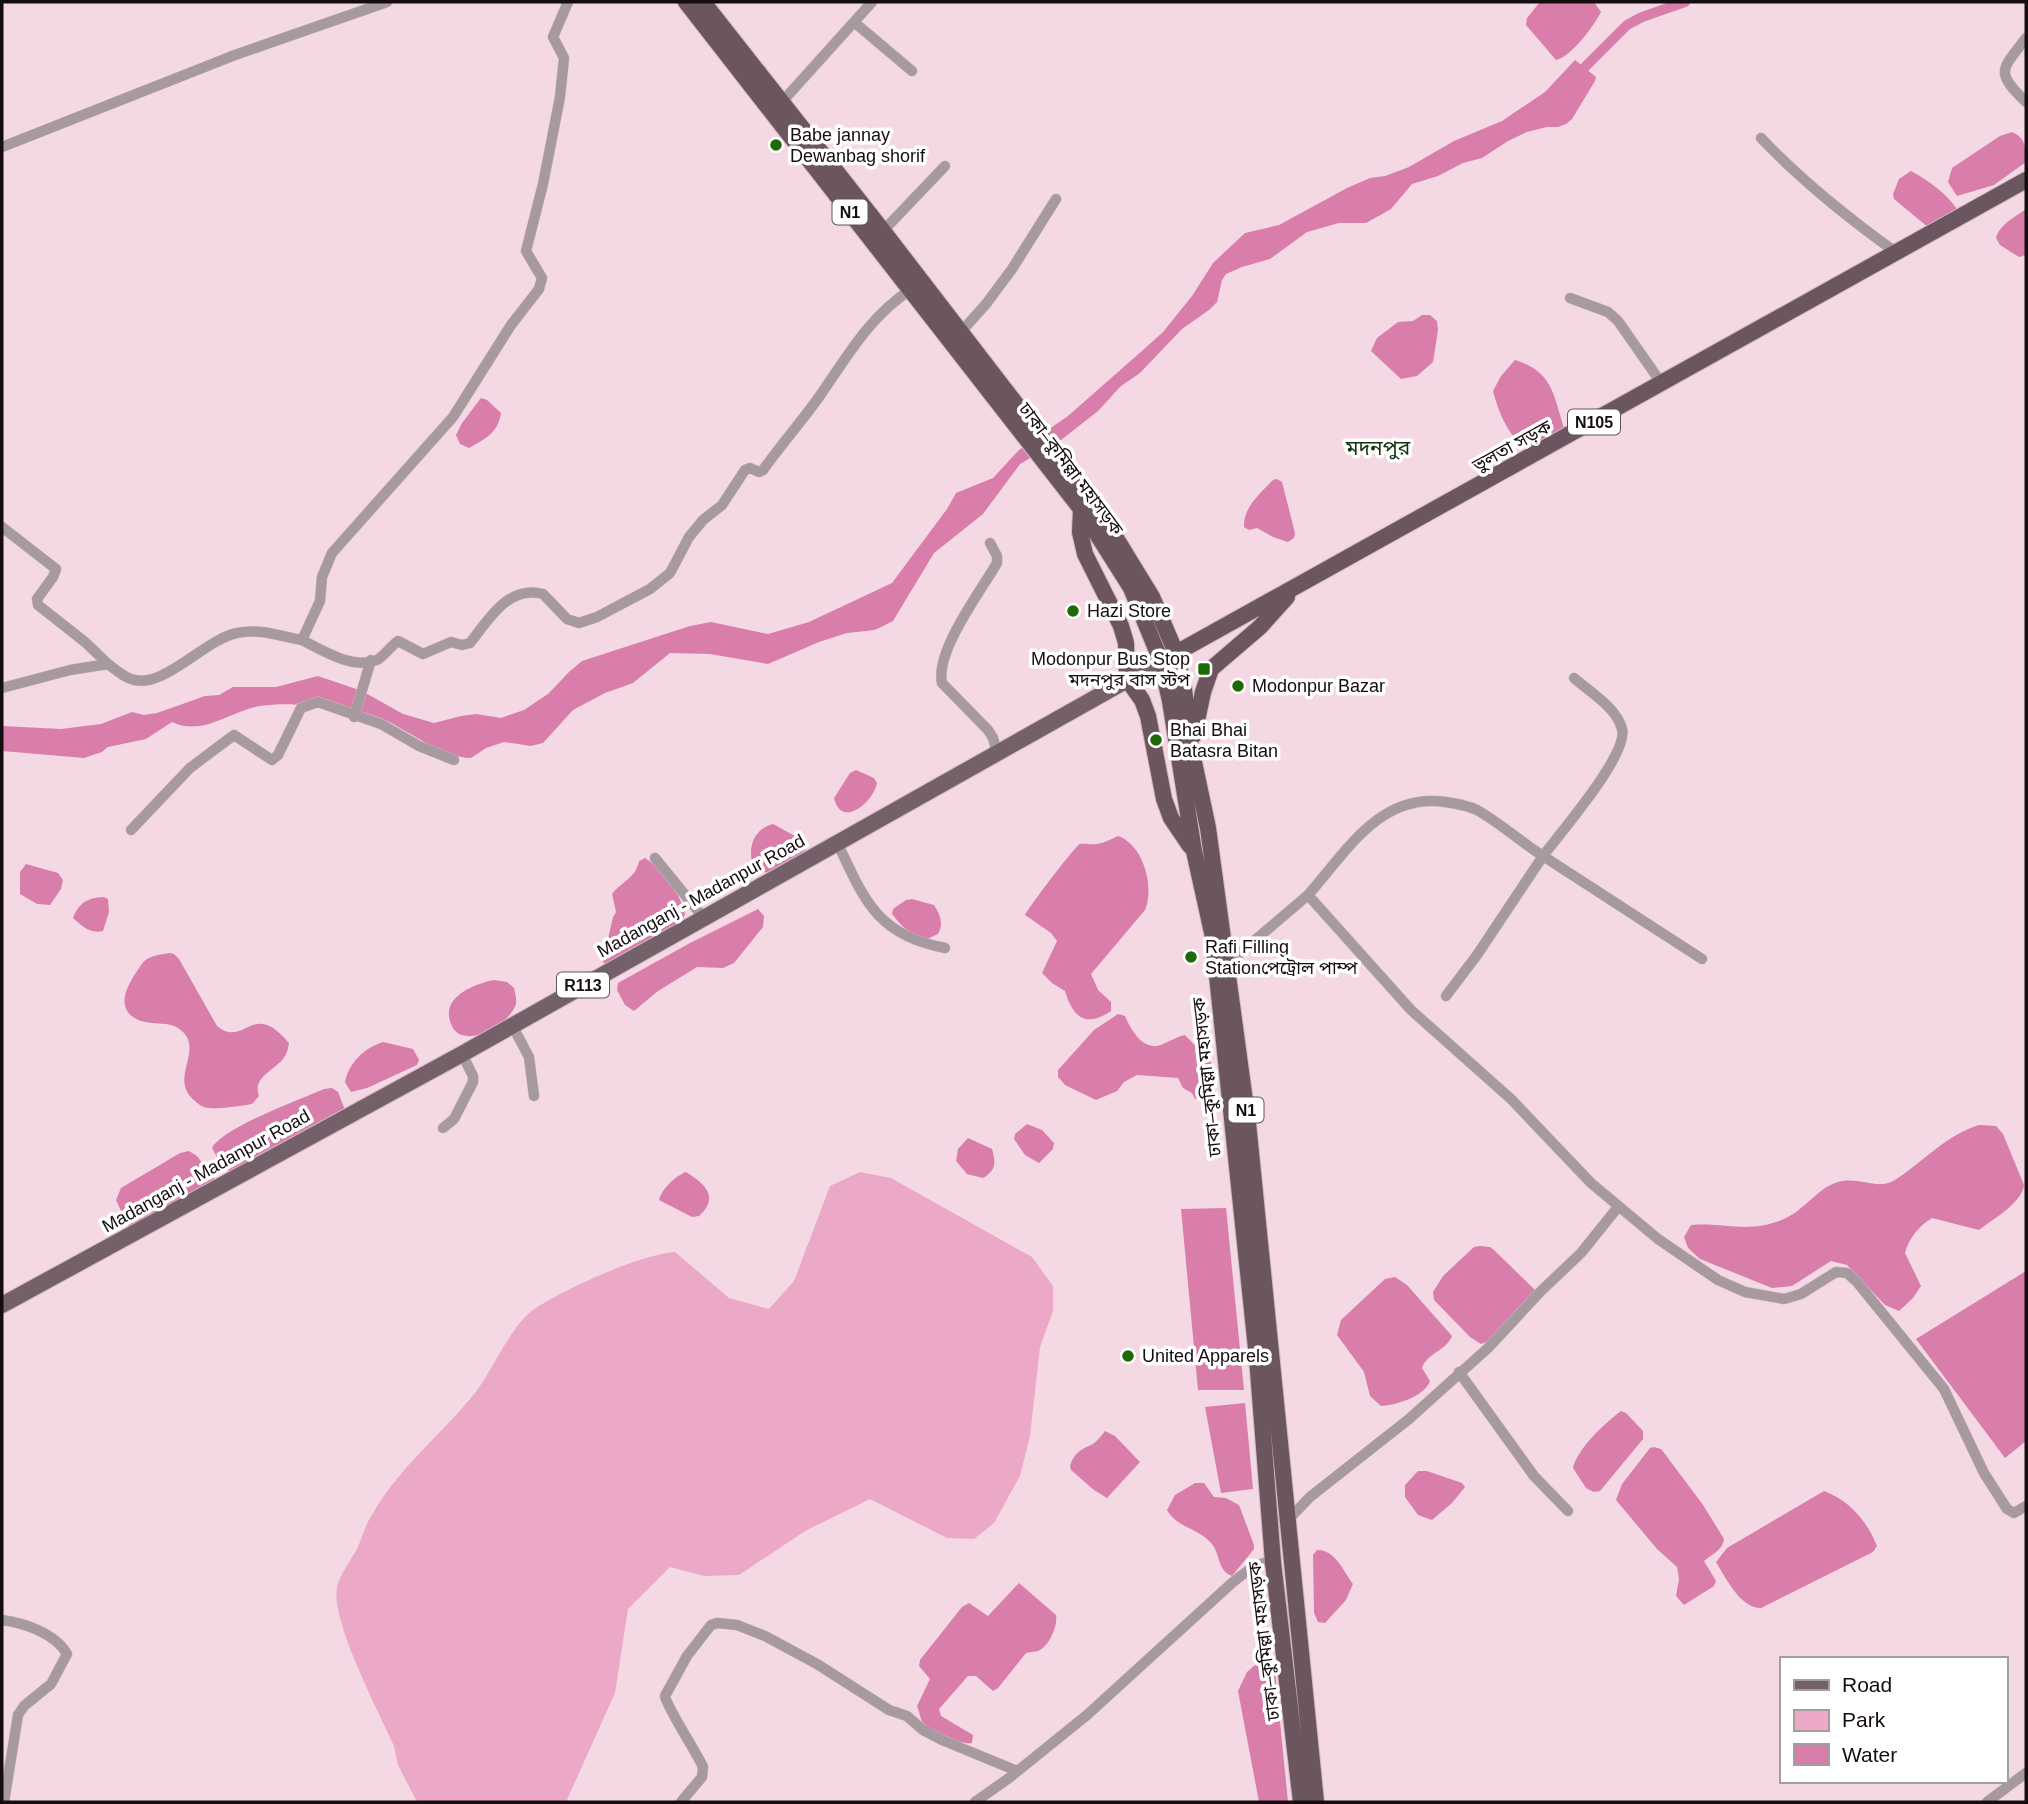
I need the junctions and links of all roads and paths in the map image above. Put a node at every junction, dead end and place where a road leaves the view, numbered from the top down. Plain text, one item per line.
1 (387, 2) edge
2 (568, 2) edge
3 (686, 2) edge
4 (703, 2) edge
5 (872, 2) edge
6 (854, 22) junction
7 (2026, 38) edge
8 (912, 71) dead end
9 (2026, 102) edge
10 (781, 103) junction
11 (1761, 138) dead end
12 (2, 147) edge
13 (946, 166) dead end
14 (2026, 180) edge
15 (1056, 199) dead end
16 (883, 231) junction
17 (1898, 253) junction
18 (910, 290) junction
19 (1570, 298) dead end
20 (960, 332) junction
21 (1662, 384) junction
22 (1018, 419) junction
23 (1049, 459) junction
24 (1081, 509) junction
25 (2, 527) edge
26 (990, 543) dead end
27 (1296, 588) junction
28 (302, 640) junction
29 (1169, 657) junction
30 (371, 660) junction
31 (108, 664) junction
32 (1574, 678) dead end
33 (1127, 679) junction
34 (2, 688) edge
35 (354, 716) junction
36 (1191, 748) junction
37 (997, 753) junction
38 (454, 760) dead end
39 (131, 830) dead end
40 (837, 842) junction
41 (1194, 851) junction
42 (1543, 856) junction
43 (655, 858) dead end
44 (1308, 895) junction
45 (703, 917) junction
46 (945, 948) dead end
47 (1702, 958) dead end
48 (1227, 964) junction
49 (1446, 996) dead end
50 (512, 1025) junction
51 (462, 1054) junction
52 (534, 1096) dead end
53 (443, 1128) dead end
54 (1618, 1207) junction
55 (2, 1305) edge
56 (1459, 1372) junction
57 (2026, 1506) edge
58 (1568, 1511) dead end
59 (1287, 1521) junction
60 (1273, 1562) junction
61 (2, 1620) edge
62 (1017, 1771) junction
63 (2026, 1773) edge
64 (4, 1802) edge
65 (681, 1802) edge
66 (975, 1802) edge
67 (1301, 1802) edge
68 (1316, 1802) edge
69 (1987, 1802) edge

1 - 12 street
2 - 28 street
3 - 18 highway, ঢাকা–কুমিল্লা মহাসড়ক / N1
4 - 10 highway, ঢাকা–কুমিল্লা মহাসড়ক / N1
5 - 6 street
6 - 8 street
6 - 10 street
7 - 9 street
10 - 16 highway, ঢাকা–কুমিল্লা মহাসড়ক / N1
11 - 17 street
13 - 16 street
14 - 17 highway, ভুলতা সড়ক / N105
15 - 20 street
16 - 20 highway, ঢাকা–কুমিল্লা মহাসড়ক / N1
17 - 21 highway, ভুলতা সড়ক / N105
18 - 22 highway, ঢাকা–কুমিল্লা মহাসড়ক / N1
18 - 30 street
19 - 21 street
20 - 22 highway, ঢাকা–কুমিল্লা মহাসড়ক / N1
21 - 27 highway, ভুলতা সড়ক / N105
22 - 23 highway, ঢাকা–কুমিল্লা মহাসড়ক / N1
23 - 24 highway, ঢাকা–কুমিল্লা মহাসড়ক / N1
23 - 29 highway, ঢাকা–কুমিল্লা মহাসড়ক / N1
24 - 29 highway, ঢাকা–কুমিল্লা মহাসড়ক / N1
24 - 33 highway
25 - 31 street
26 - 37 street
27 - 29 highway, ভুলতা সড়ক / N105
27 - 36 highway
28 - 30 street
28 - 31 street
29 - 33 main road, Madanganj - Madanpur Road / R113
29 - 36 highway, ঢাকা–কুমিল্লা মহাসড়ক / N1
29 - 41 highway, ঢাকা–কুমিল্লা মহাসড়ক / N1
30 - 35 street
31 - 34 street
32 - 42 street
33 - 37 main road, Madanganj - Madanpur Road / R113
33 - 41 highway
35 - 38 street
35 - 39 street
36 - 48 highway, ঢাকা–কুমিল্লা মহাসড়ক / N1
37 - 40 main road, Madanganj - Madanpur Road / R113
40 - 45 main road, Madanganj - Madanpur Road / R113
40 - 46 street
41 - 60 highway, ঢাকা–কুমিল্লা মহাসড়ক / N1
42 - 44 street
42 - 47 street
42 - 49 street
43 - 45 street
44 - 48 street
44 - 54 street
45 - 50 main road, Madanganj - Madanpur Road / R113
48 - 59 highway, ঢাকা–কুমিল্লা মহাসড়ক / N1
50 - 51 main road, Madanganj - Madanpur Road / R113
50 - 52 street
51 - 53 street
51 - 55 main road, Madanganj - Madanpur Road / R113
54 - 56 street
54 - 57 street
56 - 58 street
56 - 59 street
59 - 68 highway, ঢাকা–কুমিল্লা মহাসড়ক / N1
60 - 62 street
60 - 67 highway, ঢাকা–কুমিল্লা মহাসড়ক / N1
61 - 64 street
62 - 65 street
62 - 66 street
63 - 69 street

